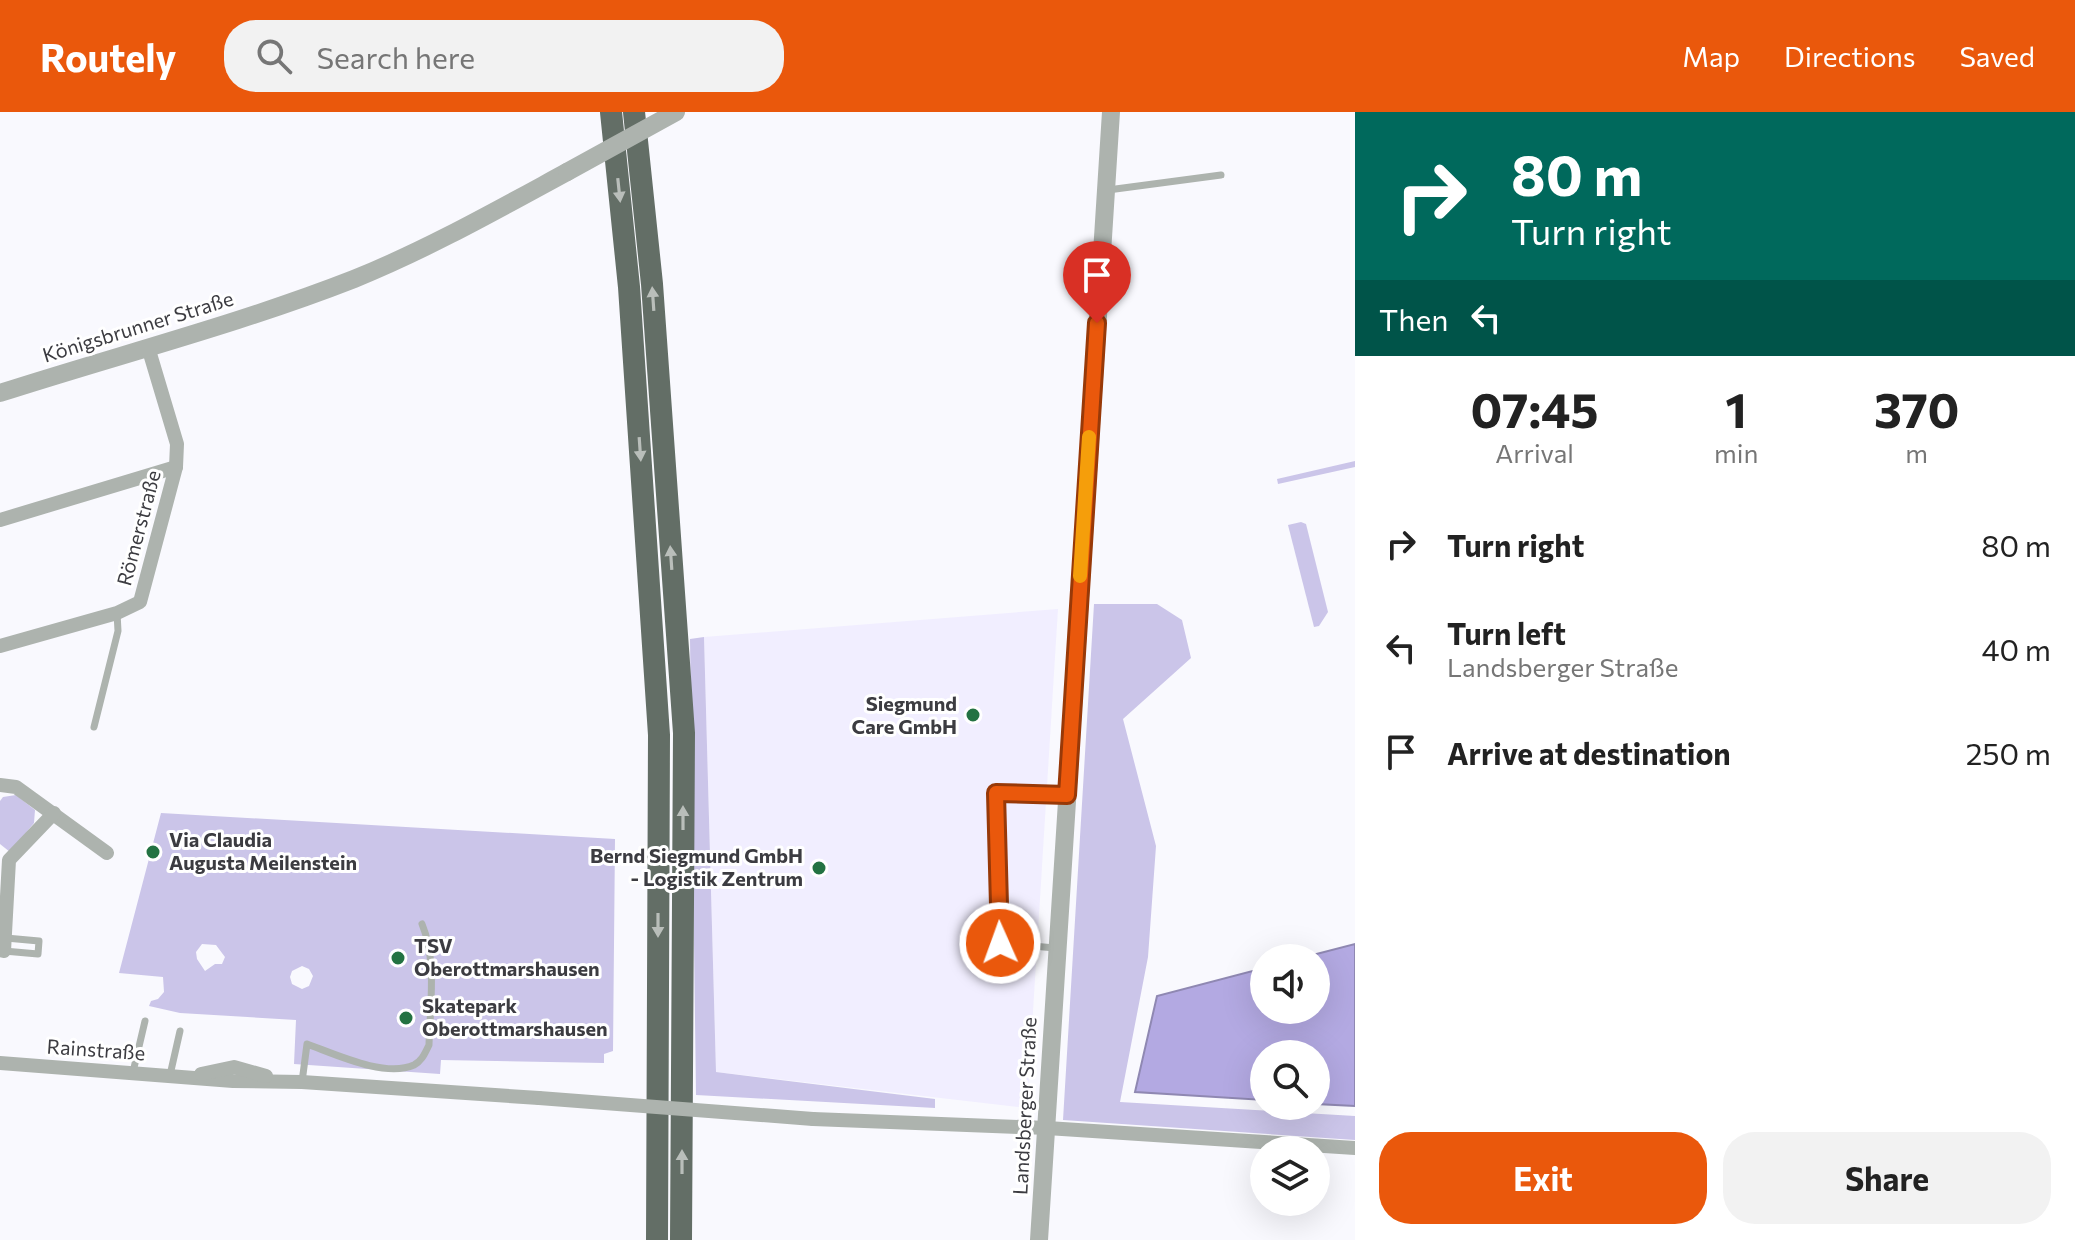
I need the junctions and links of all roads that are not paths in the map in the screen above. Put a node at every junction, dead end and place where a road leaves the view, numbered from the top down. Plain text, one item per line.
1 (611, 112) edge
2 (634, 112) edge
3 (676, 112) edge
4 (1111, 112) edge
5 (1221, 175) dead end
6 (1106, 191) junction
7 (148, 347) junction
8 (0, 393) edge
9 (176, 467) junction
10 (0, 520) edge
11 (117, 613) junction
12 (0, 646) edge
13 (94, 727) dead end
14 (0, 785) edge
15 (1067, 795) junction
16 (54, 813) junction
17 (107, 853) dead end
18 (422, 924) dead end
19 (3, 946) edge
20 (1057, 948) junction
21 (145, 1021) dead end
22 (180, 1031) dead end
23 (297, 1042) dead end
24 (307, 1044) junction
25 (0, 1063) edge
26 (133, 1072) junction
27 (170, 1075) junction
28 (302, 1082) junction
29 (1047, 1128) junction
30 (1355, 1148) edge
31 (657, 1240) edge
32 (681, 1240) edge
33 (1039, 1240) edge

1 -> 31 highway
32 -> 2 highway
3 - 7 street, Königsbrunner Straße, bridge
4 - 6 street, Landsberger Straße
5 - 6 lane
6 - 15 street, Landsberger Straße
7 - 8 street, Königsbrunner Straße
7 - 9 street, Römerstraße
9 - 10 street
9 - 11 street, Römerstraße
11 - 12 street, Römerstraße
11 - 13 lane, Römerstraße
14 - 16 street
15 - 20 street, Landsberger Straße
15 - 20 lane
16 - 17 street
16 - 19 street
18 - 24 lane
20 - 29 street, Landsberger Straße
21 - 26 lane
22 - 27 lane
23 - 24 lane
24 - 28 lane
25 - 26 street, Rainstraße
26 - 27 street, Rainstraße
27 - 28 street, Rainstraße
28 - 29 street, Rainstraße, bridge
29 - 30 street, Rainstraße
29 - 33 street, Landsberger Straße

